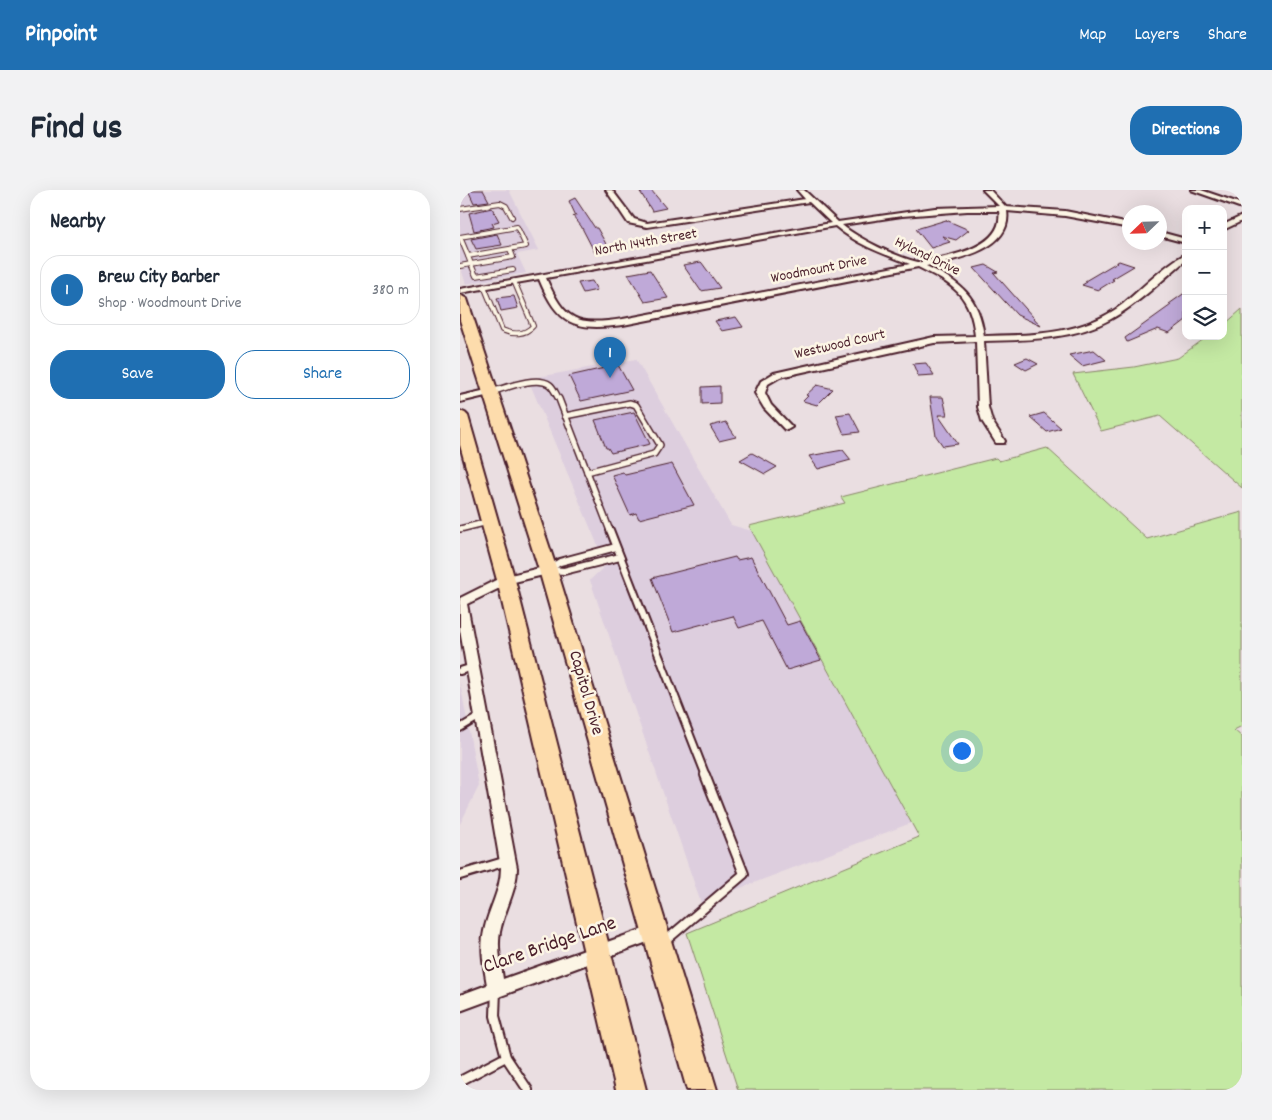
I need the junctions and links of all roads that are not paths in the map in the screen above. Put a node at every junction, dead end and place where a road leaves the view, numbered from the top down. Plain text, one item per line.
1 (609, 190) edge
2 (800, 190) edge
3 (986, 190) edge
4 (1194, 190) edge
5 (810, 200) junction
6 (1242, 206) edge
7 (1002, 208) junction
8 (460, 209) edge
9 (512, 217) dead end
10 (1242, 218) edge
11 (836, 224) junction
12 (1122, 224) edge
13 (1227, 226) edge
14 (1167, 236) edge
15 (460, 237) edge
16 (1182, 240) edge
17 (510, 249) junction
18 (468, 256) junction
19 (1182, 259) edge
20 (471, 264) junction
21 (460, 266) edge
22 (916, 266) junction
23 (513, 270) dead end
24 (541, 276) junction
25 (514, 281) junction
26 (484, 286) junction
27 (460, 291) edge
28 (460, 299) edge
29 (460, 338) edge
30 (978, 338) junction
31 (482, 364) junction
32 (491, 392) junction
33 (460, 399) edge
34 (460, 416) edge
35 (566, 416) junction
36 (786, 427) dead end
37 (463, 437) edge
38 (1000, 441) dead end
39 (587, 472) junction
40 (489, 522) junction
41 (460, 529) edge
42 (616, 547) junction
43 (620, 557) junction
44 (548, 570) junction
45 (506, 580) junction
46 (461, 602) edge
47 (467, 669) edge
48 (482, 715) junction
49 (460, 728) edge
50 (508, 861) junction
51 (460, 875) edge
52 (657, 939) junction
53 (598, 953) junction
54 (496, 988) junction
55 (460, 1002) edge
56 (506, 1057) junction
57 (460, 1081) edge
58 (528, 1090) edge
59 (631, 1090) edge
60 (702, 1090) edge

1 - 5 street
2 - 5 street, Hyland Drive
3 - 7 street
4 - 6 street
5 - 11 street, Hyland Drive
7 - 11 street, North 144th Street
7 - 12 street, North 144th Street
7 - 22 street, Woodmount Drive
8 - 9 lane
10 - 13 street
11 - 22 street, Hyland Drive
11 - 24 street, North 144th Street
14 - 16 street
15 - 17 lane
15 - 18 lane
17 - 18 lane
17 - 20 lane
18 - 20 lane
19 - 30 street
20 - 21 lane
20 - 23 lane
22 - 24 street, Woodmount Drive
22 - 30 street, Hyland Drive
24 - 25 street, North 144th Street
25 - 26 street, North 144th Street
25 - 26 lane
26 - 27 street, North 144th Street
28 - 31 main road, Capitol Drive
29 - 31 main road
30 - 36 street, Westwood Court
30 - 38 street, Hyland Drive
31 - 32 main road, Capitol Drive
32 - 33 street
32 - 35 lane
32 - 44 main road, Capitol Drive
34 - 37 main road
35 - 39 lane
35 - 39 lane
37 - 40 main road
39 - 42 lane
40 - 41 lane
40 - 45 main road
42 - 43 lane
42 - 44 lane
43 - 44 lane
43 - 52 lane
44 - 45 street
44 - 52 main road, Capitol Drive
45 - 46 street
45 - 53 main road
46 - 47 street
47 - 48 street
48 - 49 lane
48 - 50 street
50 - 51 lane
50 - 54 street
52 - 53 street, Clare Bridge Lane
52 - 60 main road, Capitol Drive
53 - 54 street, Clare Bridge Lane
53 - 59 main road
54 - 55 street, Clare Bridge Lane
54 - 56 lane
56 - 57 lane
56 - 58 lane

